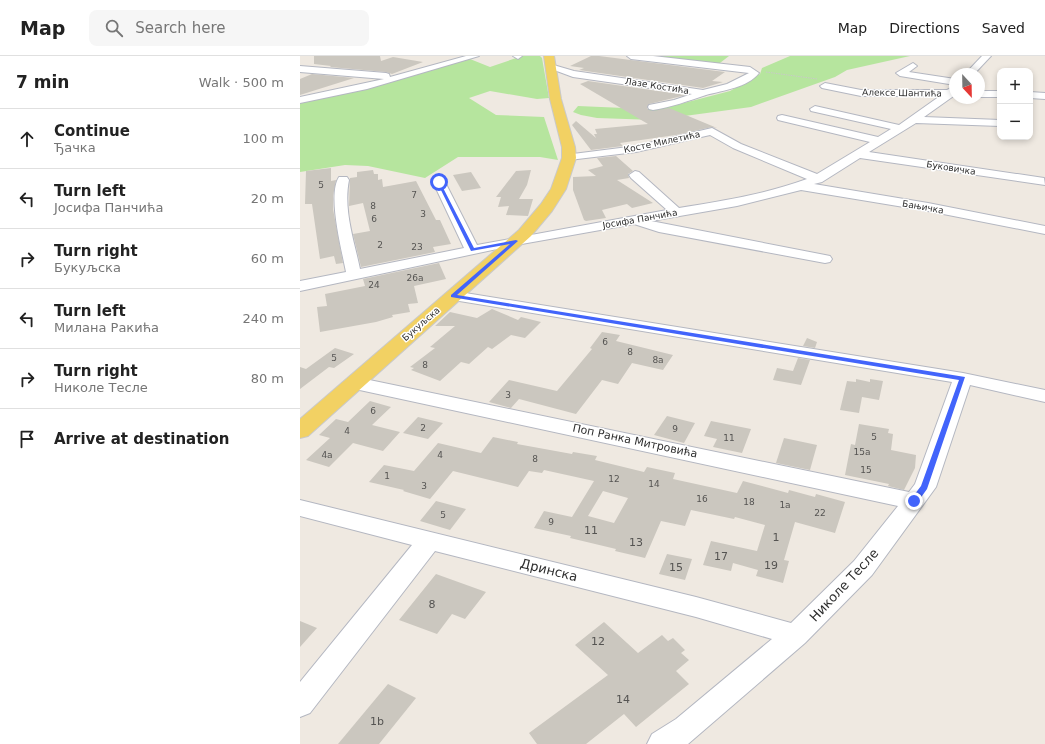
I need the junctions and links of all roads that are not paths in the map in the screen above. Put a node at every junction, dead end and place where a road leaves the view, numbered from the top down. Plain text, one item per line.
1 (475, 56) edge
2 (631, 56) edge
3 (987, 56) edge
4 (549, 61) edge
5 (914, 66) dead end
6 (975, 68) edge
7 (300, 69) edge
8 (399, 77) junction
9 (825, 86) road end
10 (949, 88) edge
11 (949, 89) edge
12 (703, 93) junction
13 (949, 93) edge
14 (985, 94) edge
15 (997, 94) edge
16 (1033, 95) edge
17 (1045, 96) edge
18 (300, 100) edge
19 (653, 107) dead end
20 (815, 109) dead end
21 (782, 118) dead end
22 (914, 120) junction
23 (997, 123) edge
24 (900, 128) junction
25 (879, 141) junction
26 (858, 154) junction
27 (569, 157) junction
28 (636, 175) dead end
29 (818, 179) junction
30 (343, 180) dead end
31 (439, 182) dead end
32 (1044, 182) edge
33 (801, 186) junction
34 (677, 213) junction
35 (635, 220) junction
36 (1045, 230) edge
37 (516, 241) junction
38 (472, 250) junction
39 (826, 259) dead end
40 (354, 274) junction
41 (300, 286) edge
42 (453, 296) junction
43 (963, 378) junction
44 (356, 382) junction
45 (1045, 396) edge
46 (300, 432) edge
47 (914, 501) junction
48 (300, 508) edge
49 (429, 540) junction
50 (796, 635) junction
51 (300, 704) edge
52 (662, 744) edge

1 - 8 street
2 - 12 street, Лазе Костића
3 - 6 street
4 - 12 street, Лазе Костића
4 - 27 main road, Букуљска
5 - 10 street
7 - 8 street
8 - 18 street
9 - 11 street, Алексе Шантића
12 - 19 street
13 - 22 street, Јосифа Панчића
14 - 15 street
16 - 17 street
20 - 24 street
21 - 25 street
22 - 23 street
22 - 24 street, Јосифа Панчића
24 - 25 street, Јосифа Панчића
25 - 26 street, Јосифа Панчића
26 - 29 street, Јосифа Панчића
26 - 32 street, Буковичка
27 - 29 street, Косте Милетића
27 - 37 main road, Букуљска
28 - 34 street
29 - 33 street, Јосифа Панчића
30 - 40 street
31 - 38 street
33 - 34 street, Јосифа Панчића
33 - 36 street, Бањичка
34 - 35 street, Јосифа Панчића
35 - 37 street, Јосифа Панчића
35 - 39 street
37 - 38 street, Јосифа Панчића
37 - 42 main road, Букуљска
38 - 40 street, Јосифа Панчића
40 - 41 street, Јосифа Панчића
42 - 43 street
42 - 44 main road, Букуљска
43 - 45 street
43 - 47 street, Николе Тесле
44 - 46 main road, Букуљска
44 - 47 street, Поп Ранка Митровића
47 - 50 street, Николе Тесле
48 - 49 street, Дринска
49 - 50 street, Дринска
49 - 51 street
50 - 52 street, Николе Тесле

